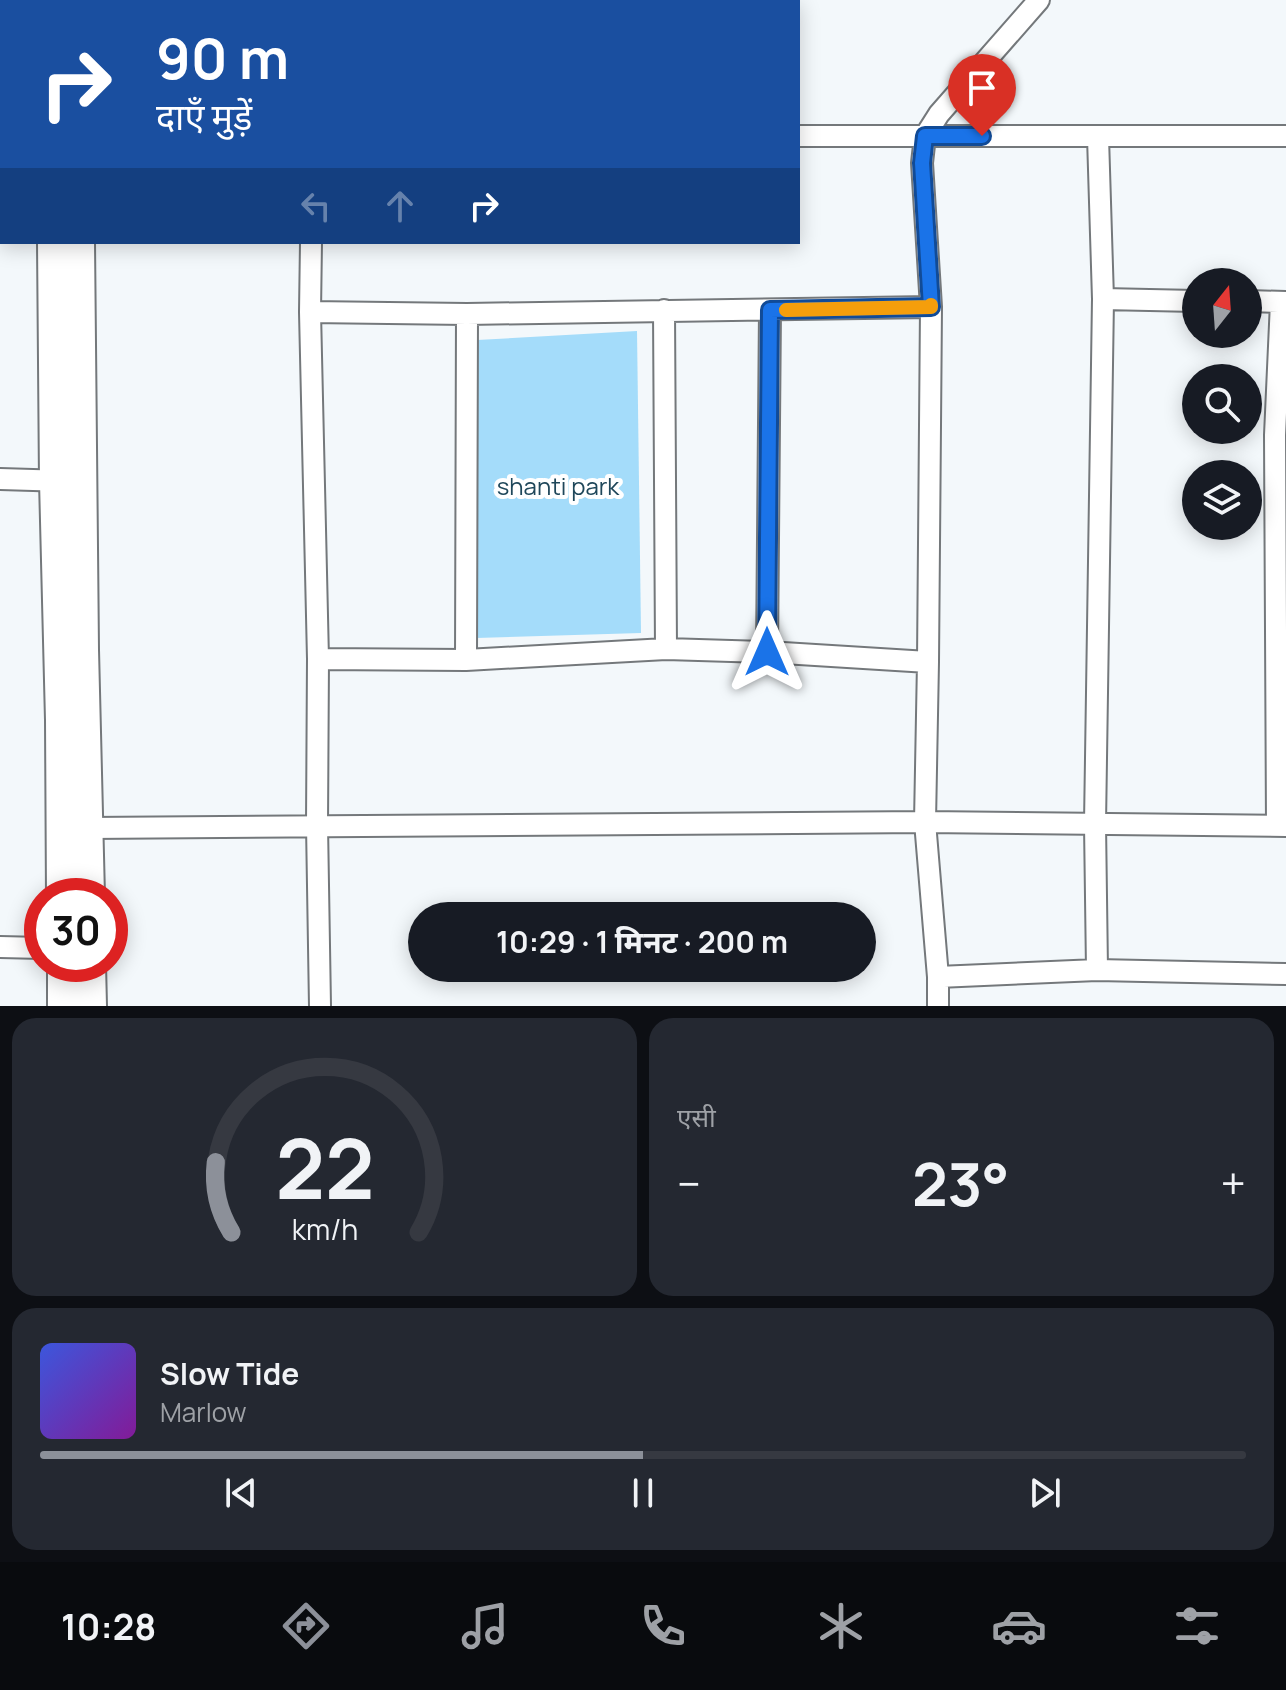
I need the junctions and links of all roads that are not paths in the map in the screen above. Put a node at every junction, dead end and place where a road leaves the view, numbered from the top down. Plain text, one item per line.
1 (1039, 0) edge
2 (800, 136) edge
3 (925, 136) junction
4 (1286, 136) edge
5 (1098, 137) junction
6 (53, 244) edge
7 (79, 244) edge
8 (311, 244) edge
9 (1103, 299) junction
10 (1182, 301) edge
11 (1262, 301) edge
12 (1283, 302) edge
13 (931, 307) junction
14 (664, 310) junction
15 (770, 310) junction
16 (310, 312) junction
17 (467, 314) junction
18 (1281, 435) edge
19 (0, 479) edge
20 (69, 481) junction
21 (666, 649) junction
22 (767, 652) junction
23 (318, 659) junction
24 (466, 660) junction
25 (928, 662) junction
26 (1281, 701) edge
27 (925, 822) junction
28 (1095, 824) junction
29 (317, 825) junction
30 (1282, 826) edge
31 (88, 828) junction
32 (62, 878) edge
33 (89, 878) edge
34 (0, 947) edge
35 (24, 948) edge
36 (1097, 970) junction
37 (1286, 974) edge
38 (938, 977) junction
39 (63, 982) edge
40 (90, 982) edge
41 (63, 1006) edge
42 (91, 1006) edge
43 (320, 1006) edge
44 (938, 1006) edge

1 - 3 street
2 - 3 street
3 - 5 street
3 - 13 street
4 - 5 street
5 - 9 street
6 - 20 street
7 - 20 street
8 - 16 street
9 - 10 street
9 - 28 street
11 - 12 street
12 - 18 street
13 - 15 street
13 - 25 street
14 - 15 street
14 - 17 street
14 - 21 street
15 - 22 street
16 - 17 street
16 - 23 street
17 - 24 street
18 - 26 street
19 - 20 street
20 - 31 street
20 - 32 street
21 - 22 street
21 - 24 street
22 - 25 street
23 - 24 street
23 - 29 street
25 - 27 street
26 - 30 street
27 - 28 street
27 - 29 street
27 - 38 street
28 - 30 street
28 - 36 street
29 - 31 street
29 - 43 street
31 - 33 street
34 - 35 street
36 - 37 street
36 - 38 street
38 - 44 street
39 - 41 street
40 - 42 street

